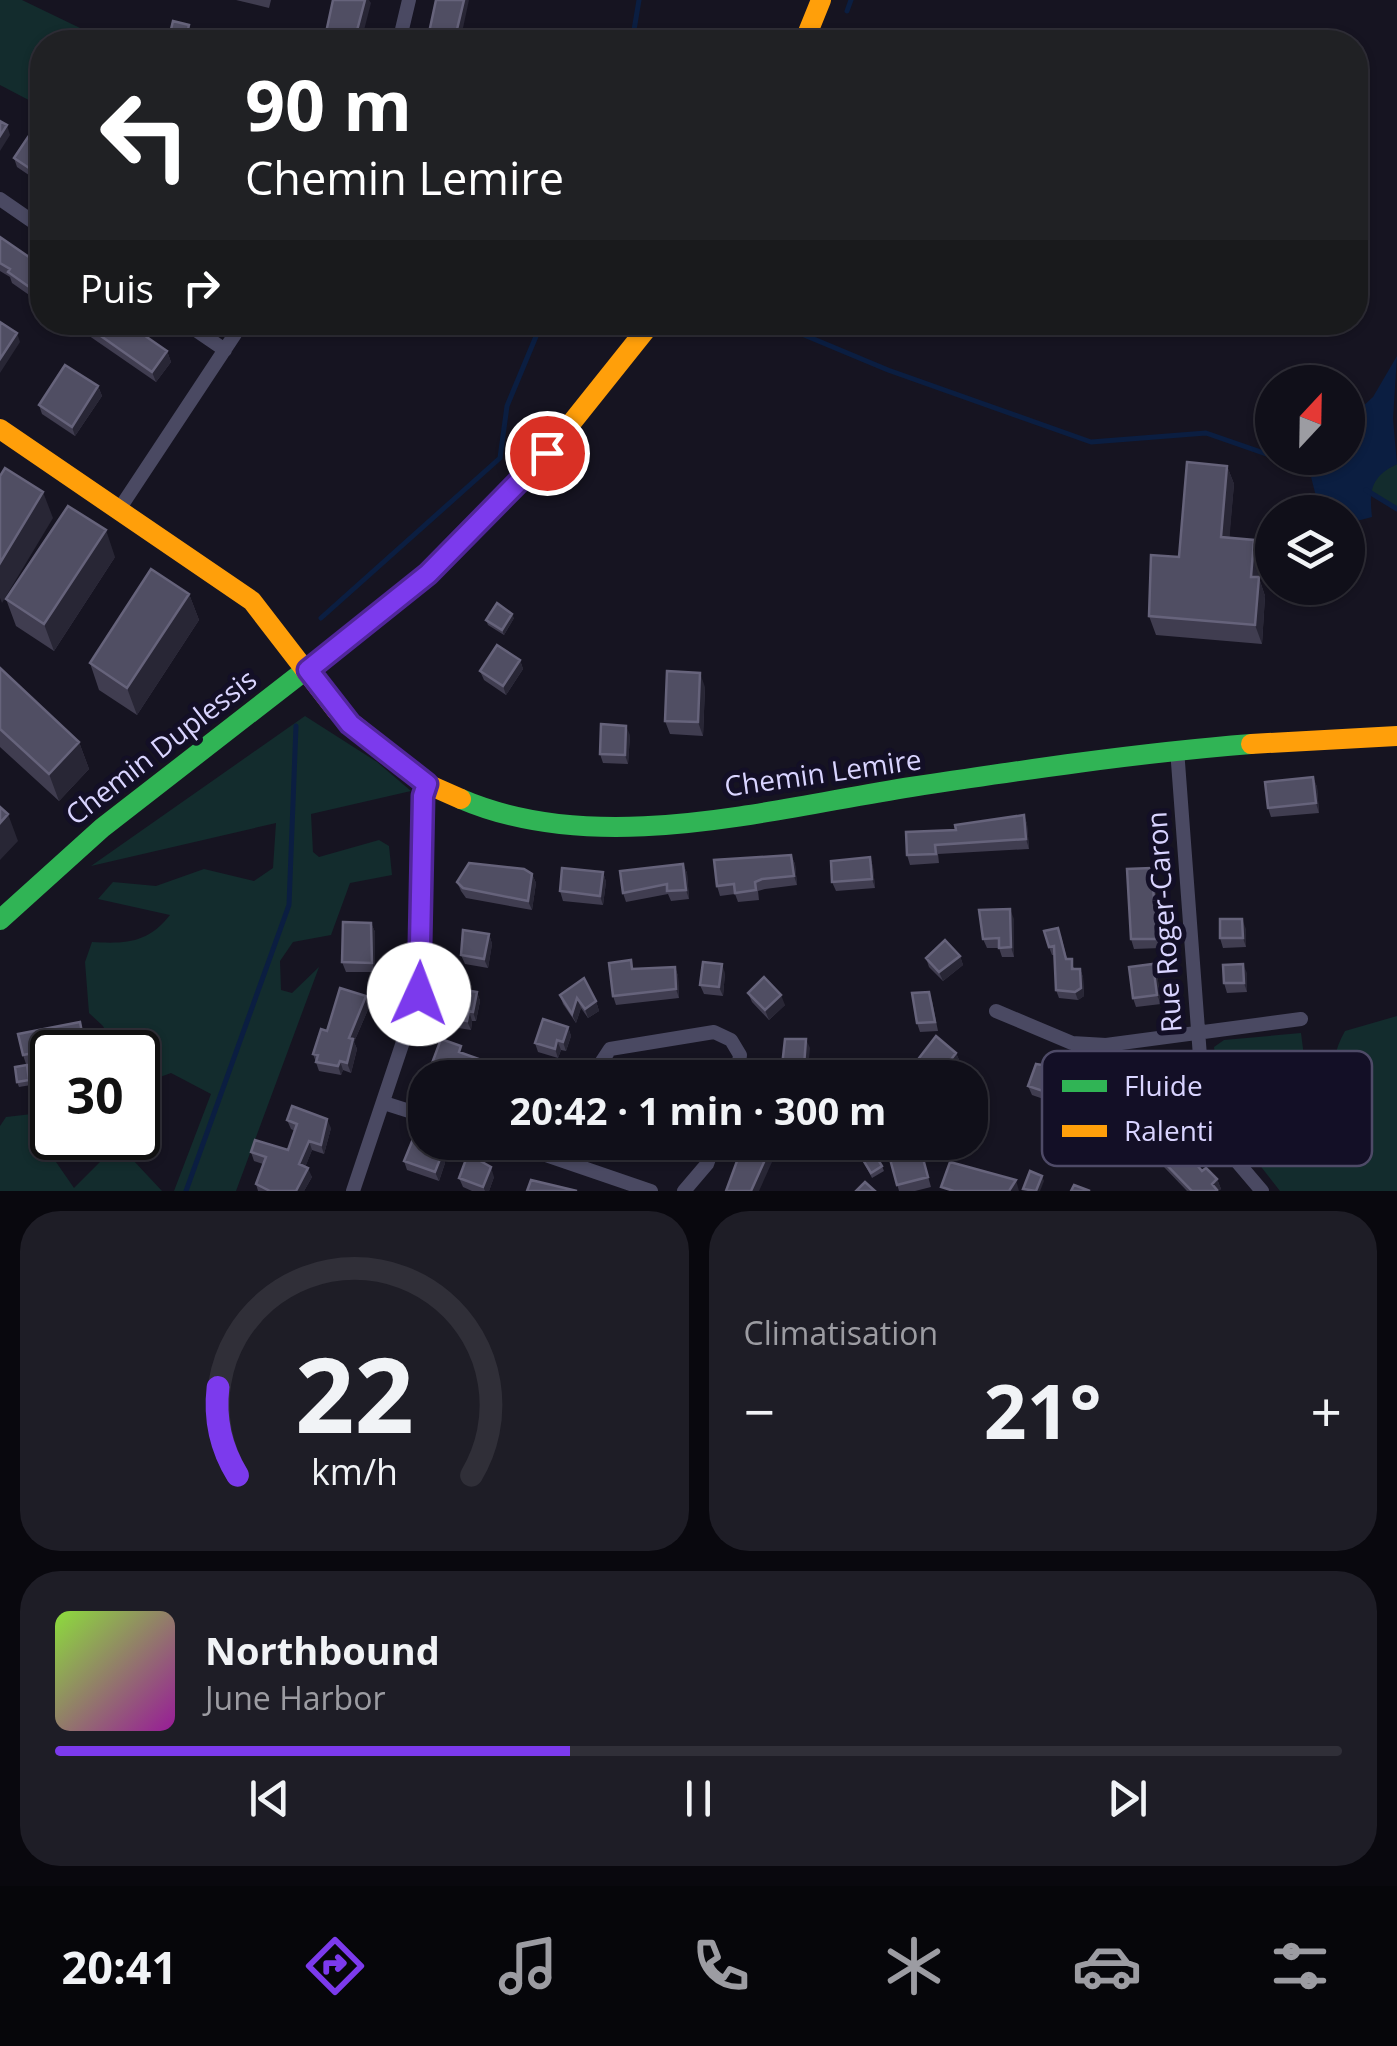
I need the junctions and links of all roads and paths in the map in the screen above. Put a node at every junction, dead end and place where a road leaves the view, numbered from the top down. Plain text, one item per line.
1 (409, 0) edge
2 (821, 0) edge
3 (402, 30) edge
4 (809, 30) edge
5 (0, 200) edge
6 (30, 220) edge
7 (203, 335) edge
8 (234, 335) edge
9 (642, 335) edge
10 (224, 350) junction
11 (0, 429) edge
12 (118, 511) junction
13 (308, 670) junction
14 (1397, 736) edge
15 (1177, 749) junction
16 (427, 784) junction
17 (0, 920) edge
18 (996, 1010) dead end
19 (1301, 1019) dead end
20 (1198, 1032) junction
21 (1199, 1051) edge
22 (602, 1060) edge
23 (739, 1060) edge
24 (384, 1103) junction
25 (408, 1111) edge
26 (561, 1160) edge
27 (709, 1160) edge
28 (1241, 1166) edge
29 (353, 1191) edge
30 (652, 1191) edge
31 (684, 1191) edge
32 (1262, 1191) edge

1 - 3 street
2 - 4 street
5 - 6 street
7 - 10 street
8 - 10 street
9 - 13 street, Chemin Duplessis
10 - 12 street
11 - 12 street, Chemin Lemire
12 - 13 street, Chemin Lemire
13 - 16 street, Chemin Lemire
13 - 17 street, Chemin Duplessis
14 - 15 street, Chemin Lemire
15 - 16 street, Chemin Lemire
15 - 20 street, Rue Roger-Caron
16 - 24 street
18 - 20 street
19 - 20 street
20 - 21 street, Rue Roger-Caron
22 - 23 street
24 - 25 street
24 - 29 street
26 - 30 street
27 - 31 street
28 - 32 street, Rue Roger-Caron

